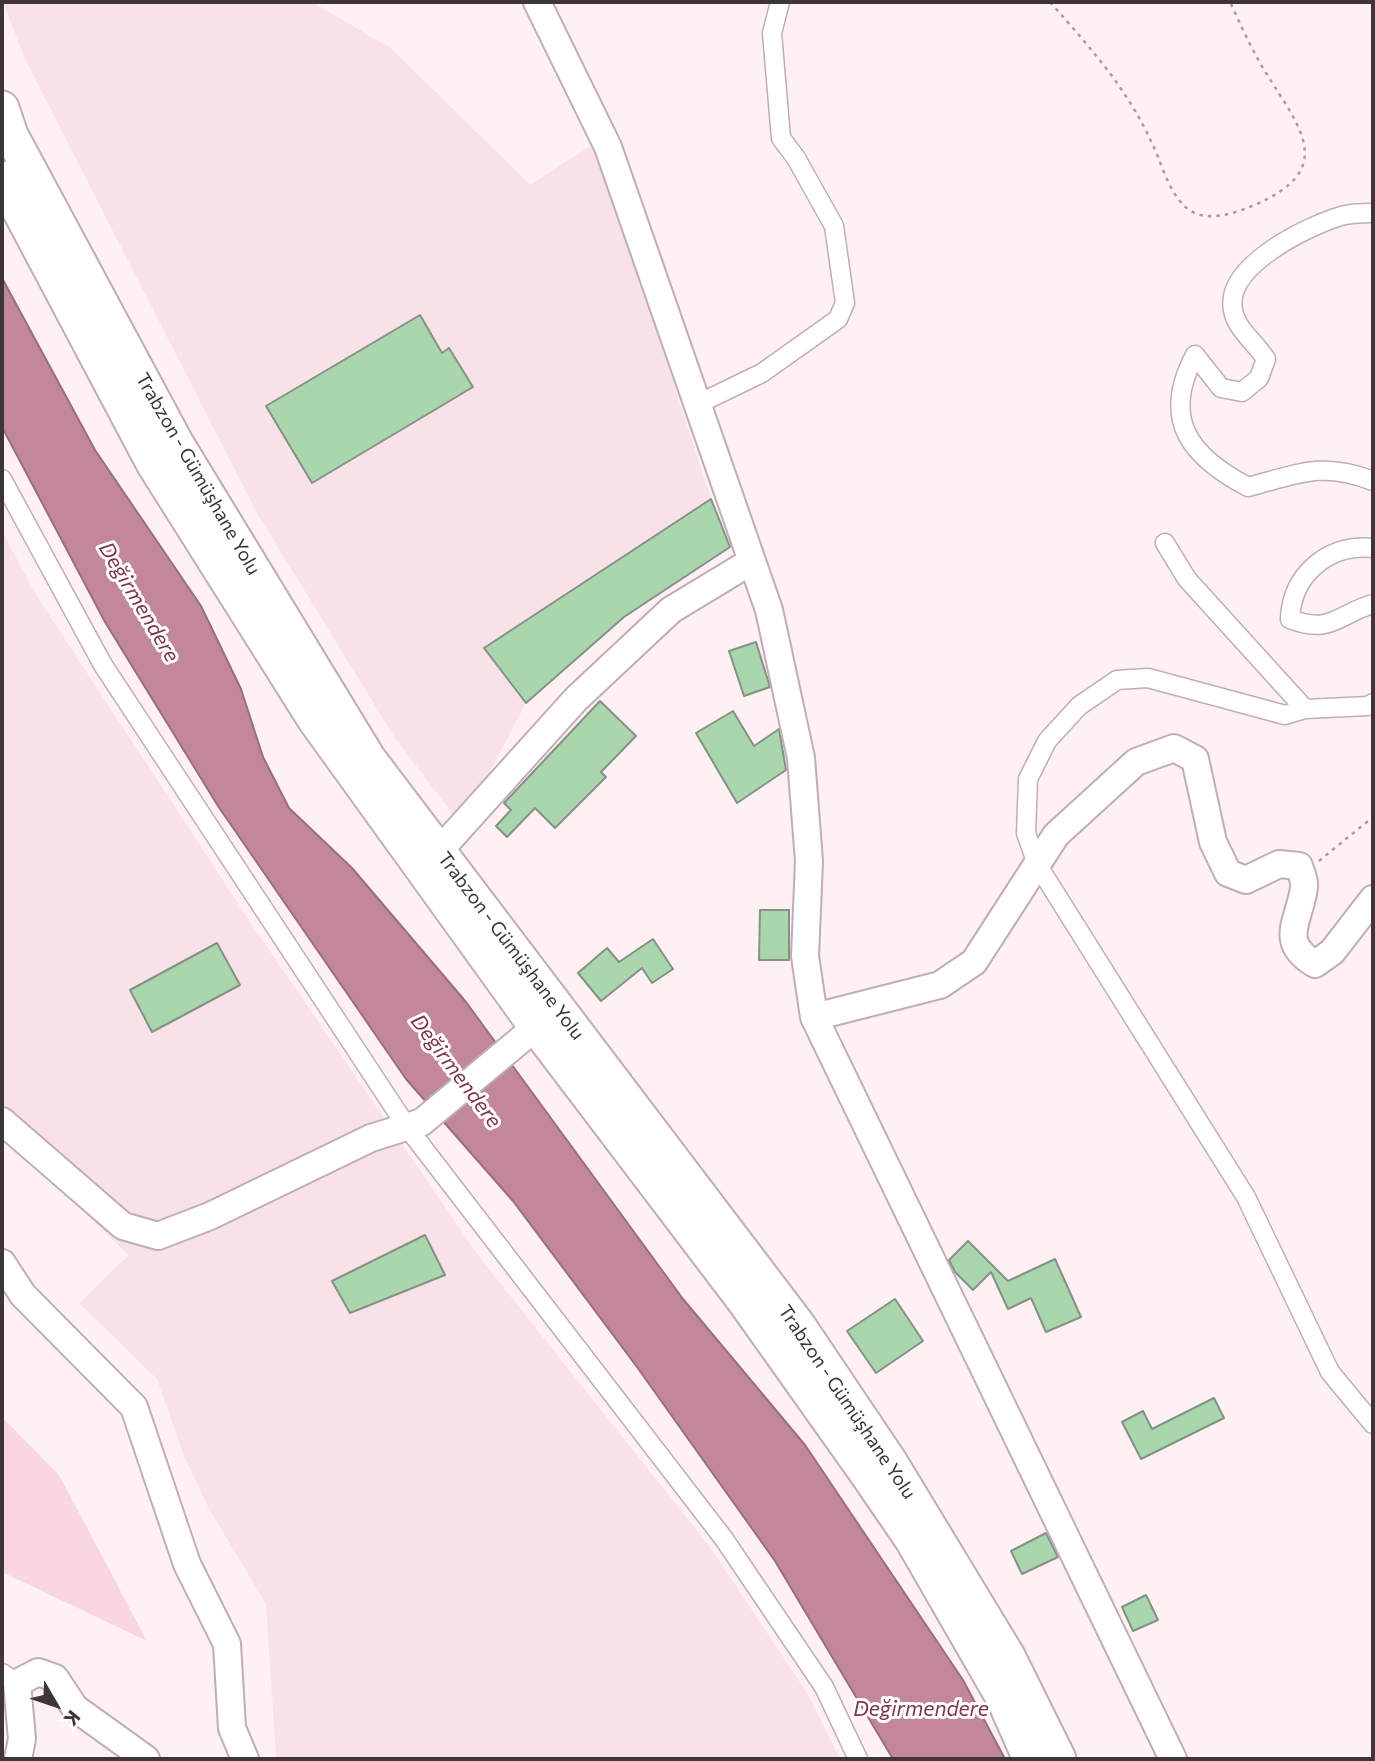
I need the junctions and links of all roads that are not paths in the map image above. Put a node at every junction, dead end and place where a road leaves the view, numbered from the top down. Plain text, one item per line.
1 (537, 2) edge
2 (780, 2) edge
3 (2, 108) edge
4 (2, 178) edge
5 (1373, 213) edge
6 (696, 405) junction
7 (2, 479) edge
8 (1373, 481) edge
9 (1166, 543) dead end
10 (1373, 548) edge
11 (752, 561) junction
12 (1373, 604) edge
13 (1373, 703) edge
14 (1305, 709) junction
15 (439, 851) junction
16 (1037, 864) junction
17 (1373, 899) edge
18 (814, 1017) junction
19 (528, 1034) junction
20 (2, 1121) edge
21 (414, 1124) junction
22 (2, 1263) edge
23 (1373, 1424) edge
24 (9, 1678) edge
25 (18, 1759) edge
26 (146, 1759) edge
27 (244, 1759) edge
28 (858, 1759) edge
29 (1030, 1759) edge
30 (1059, 1759) edge
31 (1173, 1759) edge

1 - 6 street
2 - 6 street
3 - 15 highway, Trabzon - Gümüşhane Yolu
4 - 19 highway, Trabzon - Gümüşhane Yolu
5 - 8 street
6 - 11 street
7 - 21 street
9 - 14 street
10 - 12 street
11 - 15 street
11 - 18 street
13 - 14 street
14 - 16 street
15 - 30 highway, Trabzon - Gümüşhane Yolu
16 - 17 street
16 - 18 street
16 - 23 street
18 - 31 street
19 - 21 street
19 - 29 highway, Trabzon - Gümüşhane Yolu
20 - 21 street
21 - 28 street
22 - 27 street
24 - 25 street
24 - 26 street

